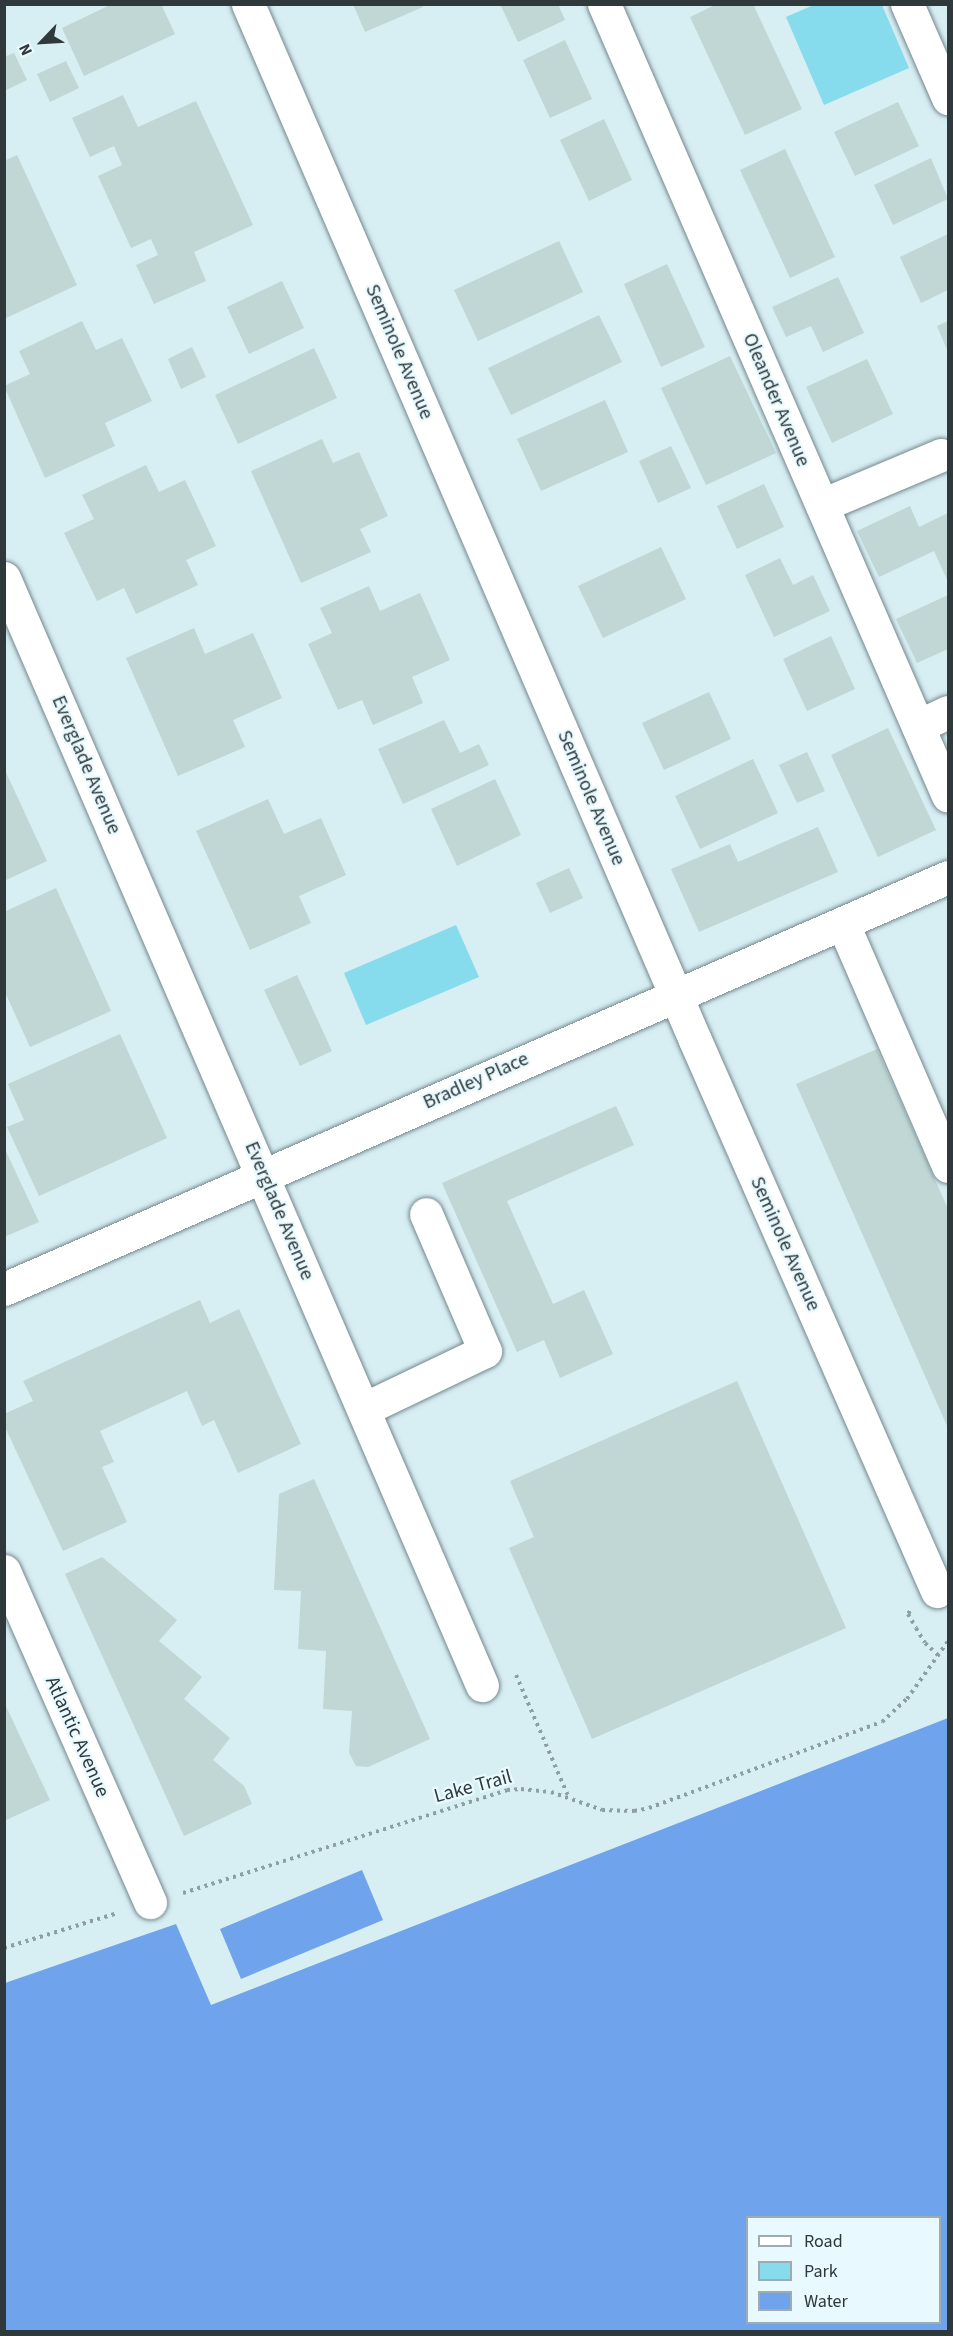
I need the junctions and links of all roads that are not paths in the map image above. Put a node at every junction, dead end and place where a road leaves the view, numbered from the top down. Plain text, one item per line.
1 (248, 4) edge
2 (604, 4) edge
3 (908, 4) edge
4 (948, 98) edge
5 (941, 455) dead end
6 (822, 505) junction
7 (4, 578) edge
8 (948, 712) edge
9 (918, 726) junction
10 (948, 796) edge
11 (948, 877) edge
12 (843, 924) junction
13 (675, 994) junction
14 (948, 1166) edge
15 (263, 1174) junction
16 (426, 1214) dead end
17 (4, 1288) edge
18 (363, 1409) junction
19 (4, 1571) edge
20 (937, 1591) dead end
21 (482, 1685) road end
22 (150, 1902) road end

1 - 13 street, Seminole Avenue
2 - 6 street, Oleander Avenue
3 - 4 street
5 - 6 street
6 - 9 street, Oleander Avenue
7 - 15 street, Everglade Avenue
8 - 9 street
9 - 10 street, Oleander Avenue
11 - 12 street, Bradley Place
12 - 13 street, Bradley Place
12 - 14 street
13 - 15 street, Bradley Place
13 - 20 street, Seminole Avenue
15 - 17 street, Bradley Place
15 - 18 street, Everglade Avenue
16 - 18 street
18 - 21 street, Everglade Avenue
19 - 22 street, Atlantic Avenue

